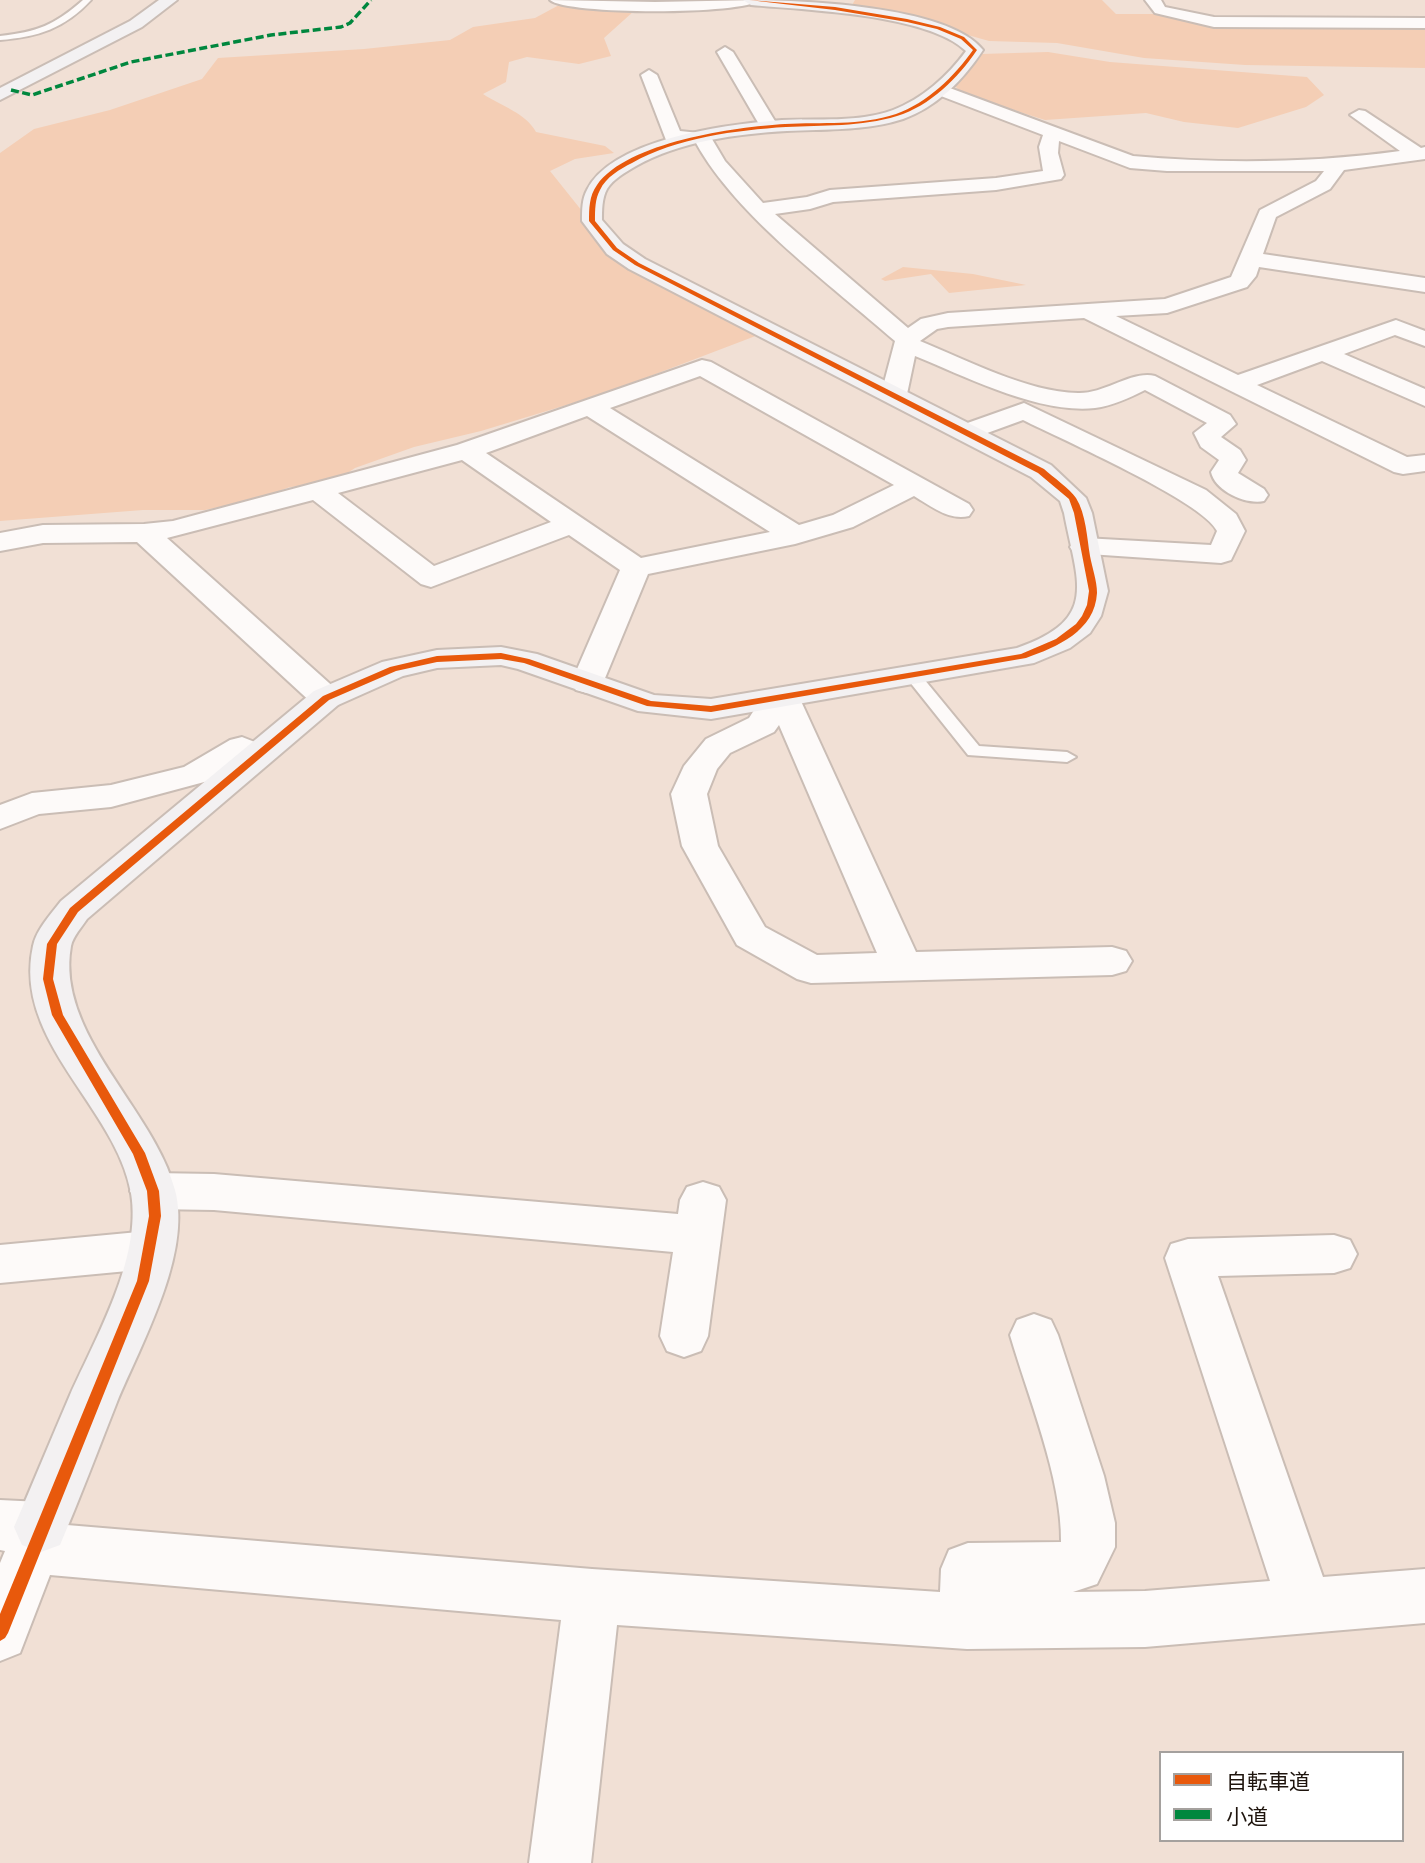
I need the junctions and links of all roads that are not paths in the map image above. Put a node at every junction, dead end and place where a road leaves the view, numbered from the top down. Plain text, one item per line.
1 (87, 0) edge
2 (169, 0) edge
3 (558, 0) edge
4 (751, 0) edge
5 (1153, 0) edge
6 (1246, 7) dead end
7 (1257, 22) junction
8 (1425, 23) edge
9 (0, 38) edge
10 (724, 52) dead end
11 (649, 75) dead end
12 (939, 89) junction
13 (0, 95) edge
14 (1359, 115) dead end
15 (769, 126) junction
16 (1055, 133) junction
17 (702, 138) junction
18 (1421, 154) edge
19 (1338, 165) junction
20 (758, 210) junction
21 (1251, 259) junction
22 (1425, 285) edge
23 (1090, 312) junction
24 (1425, 339) edge
25 (907, 341) junction
26 (1324, 353) junction
27 (1236, 384) junction
28 (894, 394) junction
29 (1425, 398) edge
30 (590, 407) junction
31 (968, 432) junction
32 (466, 451) junction
33 (1425, 463) edge
34 (914, 485) junction
35 (319, 492) junction
36 (1254, 495) dead end
37 (959, 510) dead end
38 (572, 524) junction
39 (144, 533) junction
40 (795, 535) junction
41 (0, 542) edge
42 (1084, 547) junction
43 (635, 568) junction
44 (913, 676) junction
45 (587, 683) junction
46 (326, 698) junction
47 (780, 699) junction
48 (258, 755) junction
49 (1067, 757) dead end
50 (0, 818) edge
51 (1112, 961) dead end
52 (902, 965) junction
53 (153, 1191) junction
54 (149, 1250) junction
55 (1334, 1254) dead end
56 (0, 1264) edge
57 (684, 1335) dead end
58 (1034, 1335) dead end
59 (25, 1533) edge
60 (592, 1596) junction
61 (1425, 1596) edge
62 (1305, 1604) junction
63 (967, 1621) junction
64 (0, 1633) edge
65 (560, 1863) edge

1 - 9 lane
2 - 13 street
3 - 4 street
4 - 12 street
5 - 7 street
6 - 7 street
7 - 8 street
10 - 15 street
11 - 17 street
12 - 15 street
12 - 16 street
14 - 18 street
15 - 17 street
16 - 19 street
16 - 20 street
17 - 20 street
17 - 28 street
18 - 19 street
19 - 21 street
20 - 25 street
21 - 22 street
21 - 23 street
23 - 25 street
23 - 27 street
24 - 26 street
25 - 28 street
25 - 36 street
26 - 27 street
26 - 29 street
27 - 33 street
28 - 31 street
30 - 32 street
30 - 34 street
30 - 40 street
31 - 42 street
31 - 42 street
32 - 35 street
32 - 38 street
34 - 37 street
34 - 40 street
35 - 38 street
35 - 39 street
38 - 43 street
39 - 41 street
39 - 46 street
40 - 43 street
42 - 44 street
43 - 45 street
44 - 47 street
44 - 49 lane
45 - 46 street
45 - 47 street
46 - 48 street
47 - 52 street
47 - 52 street
48 - 50 street
48 - 53 street
51 - 52 street
53 - 54 street
53 - 57 street
54 - 56 street
54 - 59 street
55 - 62 street
58 - 63 street
59 - 60 street
59 - 64 street
60 - 63 street
60 - 65 street
61 - 62 street
62 - 63 street

